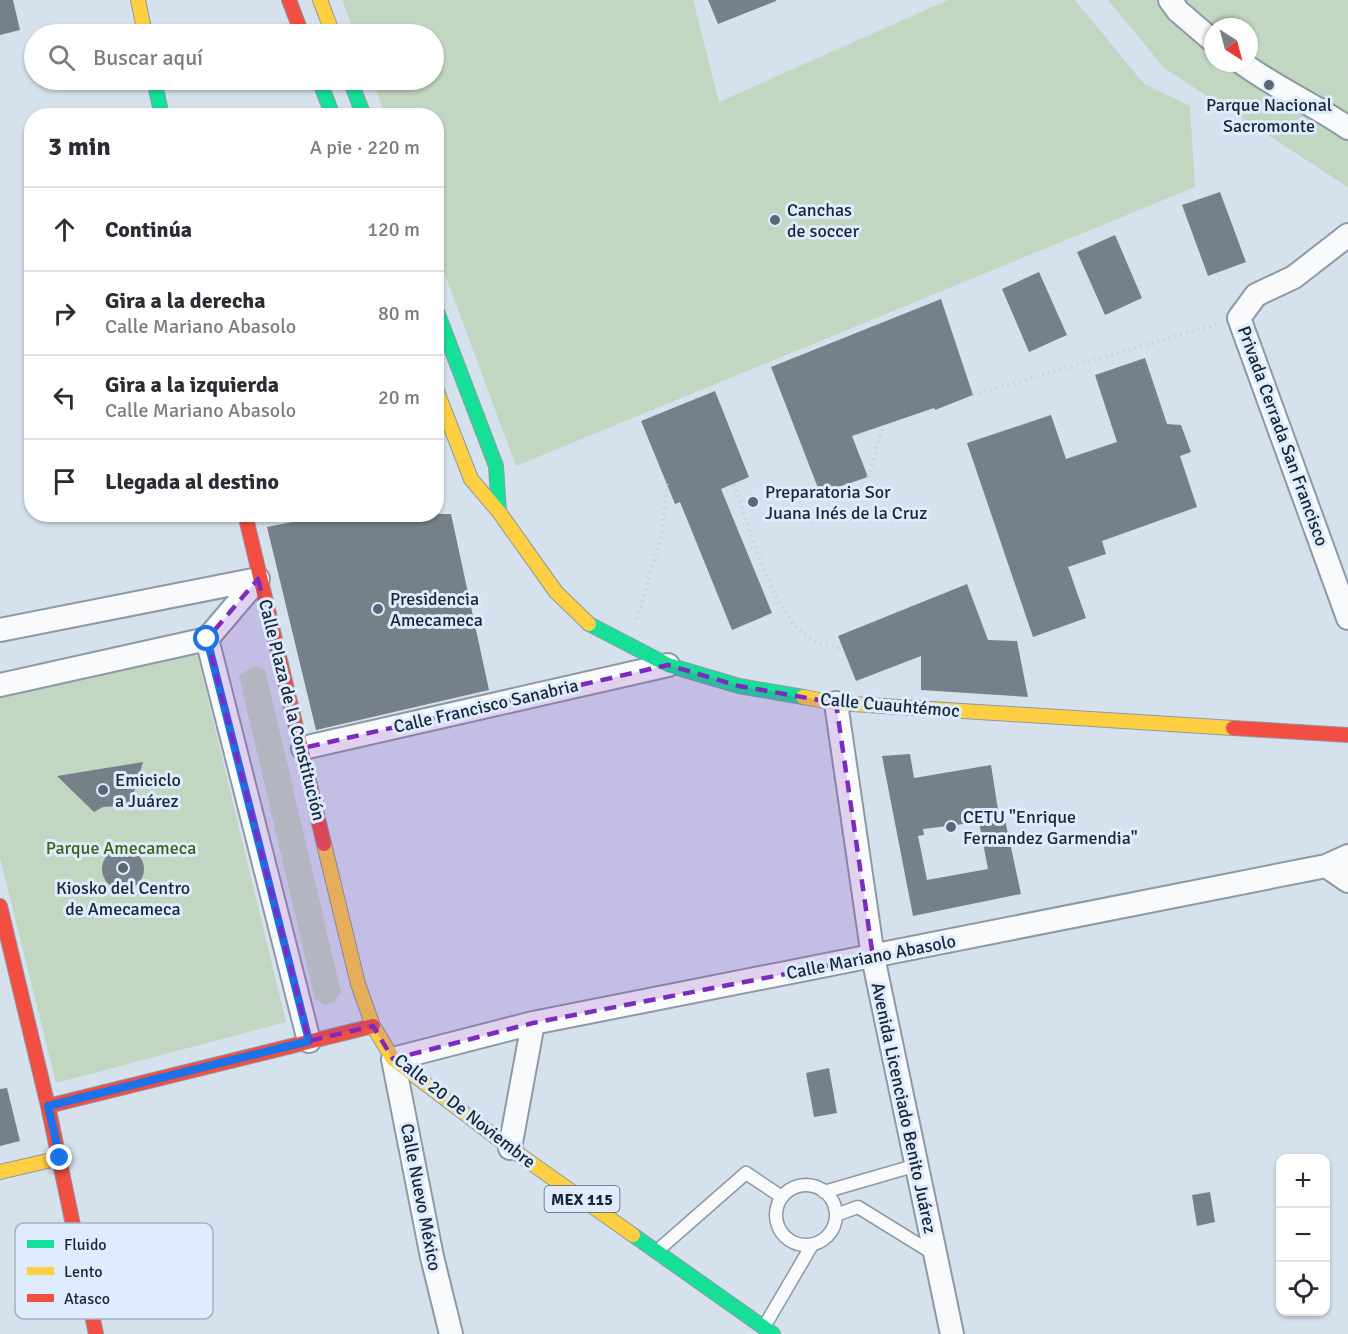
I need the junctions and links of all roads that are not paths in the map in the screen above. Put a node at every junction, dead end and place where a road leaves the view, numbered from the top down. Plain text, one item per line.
1 (138, 0) edge
2 (289, 0) edge
3 (1170, 0) edge
4 (311, 16) edge
5 (143, 24) edge
6 (1204, 33) edge
7 (1254, 72) edge
8 (156, 90) edge
9 (323, 90) edge
10 (354, 90) edge
11 (160, 108) edge
12 (330, 108) edge
13 (360, 108) edge
14 (1348, 128) edge
15 (1348, 235) edge
16 (444, 330) edge
17 (444, 410) edge
18 (499, 512) junction
19 (247, 522) edge
20 (258, 579) junction
21 (1348, 618) edge
22 (0, 630) edge
23 (207, 639) junction
24 (668, 665) junction
25 (0, 685) edge
26 (836, 703) junction
27 (1348, 735) edge
28 (303, 748) junction
29 (1348, 856) edge
30 (1326, 866) junction
31 (1348, 881) edge
32 (0, 906) edge
33 (873, 957) junction
34 (533, 1023) junction
35 (373, 1026) junction
36 (309, 1041) junction
37 (393, 1059) junction
38 (48, 1106) junction
39 (510, 1148) junction
40 (60, 1158) junction
41 (917, 1165) junction
42 (0, 1172) edge
43 (824, 1192) junction
44 (782, 1197) junction
45 (836, 1215) junction
46 (73, 1223) edge
47 (812, 1245) junction
48 (657, 1251) junction
49 (934, 1254) junction
50 (93, 1319) edge
51 (768, 1331) edge
52 (96, 1334) edge
53 (451, 1334) edge
54 (952, 1334) edge

1 - 5 main road
2 - 4 main road
3 - 6 street
7 - 14 street
8 - 11 main road
9 - 12 main road
10 - 13 main road
15 - 21 street, Privada Cerrada San Francisco
16 - 18 main road
17 - 18 main road, Calle Cuauhtémoc
18 - 24 main road, Calle Cuauhtémoc
19 - 20 main road, MEX 115
20 - 22 street, Calle Plaza de la Constitución
20 - 23 street
20 - 28 main road, Calle Plaza de la Constitución / MEX 115
23 - 25 street
23 - 36 street
24 - 26 main road, Calle Cuauhtémoc
24 - 28 street, Calle Francisco Sanabria
26 - 27 main road, Calle Cuauhtémoc
26 - 33 street, Avenida Licenciado Benito Juárez
28 - 35 main road, Calle Plaza de la Constitución / MEX 115
29 - 30 street, Calle Mariano Abasolo
30 - 31 street
30 - 33 street, Calle Mariano Abasolo
32 - 38 main road
33 - 34 street, Calle Mariano Abasolo
33 - 41 street, Avenida Licenciado Benito Juárez
34 - 37 street, Calle Mariano Abasolo
34 - 39 street
35 - 36 main road
35 - 37 main road, Calle 20 De Noviembre / MEX 115
36 - 38 main road
37 - 39 main road, Calle 20 De Noviembre / MEX 115
37 - 53 street, Calle Nuevo México
38 - 40 main road
39 - 48 main road, Calle 20 De Noviembre / MEX 115
40 - 42 main road
40 - 46 main road
41 - 43 lane
41 - 49 street, Avenida Licenciado Benito Juárez
43 - 44 lane
43 - 45 lane
44 - 47 lane
44 - 48 lane
45 - 47 lane
45 - 49 lane
47 - 51 lane
48 - 51 main road, Calle 20 De Noviembre / MEX 115
49 - 54 street, Avenida Licenciado Benito Juárez
50 - 52 main road

